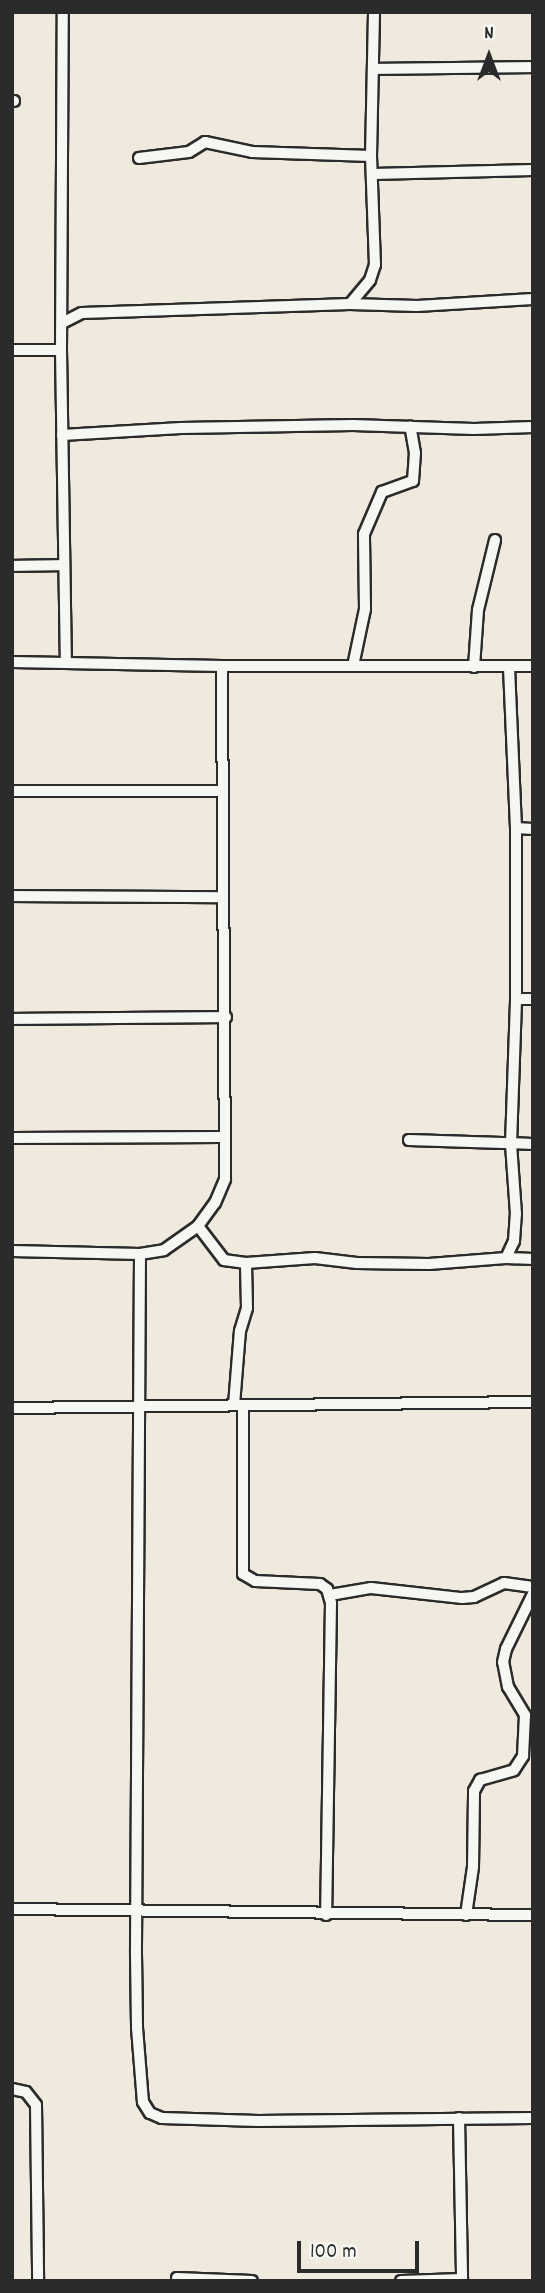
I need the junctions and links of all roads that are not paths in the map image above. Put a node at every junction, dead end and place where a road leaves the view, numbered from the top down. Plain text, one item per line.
1 (63, 12) edge
2 (373, 12) edge
3 (533, 67) edge
4 (373, 69) junction
5 (371, 156) junction
6 (139, 158) dead end
7 (533, 170) edge
8 (373, 174) junction
9 (533, 299) edge
10 (350, 304) junction
11 (61, 323) junction
12 (12, 350) edge
13 (61, 350) junction
14 (410, 426) junction
15 (533, 427) edge
16 (62, 435) junction
17 (495, 540) dead end
18 (64, 565) junction
19 (12, 566) edge
20 (66, 661) junction
21 (12, 662) edge
22 (222, 666) junction
23 (353, 666) junction
24 (509, 666) junction
25 (533, 666) edge
26 (474, 667) junction
27 (222, 790) junction
28 (12, 791) edge
29 (516, 828) junction
30 (533, 829) edge
31 (12, 896) edge
32 (223, 897) junction
33 (516, 999) junction
34 (533, 999) edge
35 (226, 1017) junction
36 (12, 1019) edge
37 (222, 1137) junction
38 (12, 1138) edge
39 (409, 1140) dead end
40 (511, 1144) junction
41 (533, 1144) edge
42 (198, 1226) junction
43 (12, 1251) edge
44 (140, 1254) junction
45 (506, 1258) junction
46 (533, 1259) edge
47 (246, 1263) junction
48 (533, 1402) edge
49 (238, 1405) junction
50 (137, 1407) junction
51 (12, 1408) edge
52 (533, 1587) edge
53 (533, 1594) edge
54 (330, 1595) junction
55 (12, 1909) edge
56 (137, 1911) junction
57 (326, 1915) junction
58 (466, 1916) junction
59 (533, 1916) edge
60 (12, 2089) edge
61 (459, 2118) junction
62 (533, 2118) edge
63 (177, 2278) dead end
64 (462, 2280) edge
65 (38, 2281) edge
66 (252, 2281) edge
67 (401, 2281) edge

1 - 11 street
2 - 4 street
3 - 4 street
4 - 5 street
5 - 6 street
5 - 8 street
7 - 8 street
8 - 10 street
9 - 10 street
10 - 11 street
11 - 13 street
12 - 13 street
13 - 16 street
14 - 15 street
14 - 16 street
14 - 23 street
16 - 18 street
17 - 26 street
18 - 19 street
18 - 20 street
20 - 21 street
20 - 22 street
22 - 23 street
22 - 27 street
23 - 26 street
24 - 25 street
24 - 26 street
24 - 29 street
27 - 28 street
27 - 32 street
29 - 30 street
29 - 33 street
31 - 32 street
32 - 35 street
33 - 34 street
33 - 40 street
35 - 36 street
35 - 37 street
37 - 38 street
37 - 42 street
39 - 40 street
40 - 41 street
40 - 45 street
42 - 44 street
42 - 47 street
43 - 44 street
44 - 50 street
45 - 46 street
45 - 47 street
47 - 49 street
48 - 49 street
49 - 50 street
49 - 54 street
50 - 51 street
50 - 56 street
52 - 54 street
53 - 58 street
54 - 57 street
55 - 56 street
56 - 57 street
56 - 61 street
57 - 58 street
58 - 59 street
60 - 65 street
61 - 62 street
61 - 64 street
63 - 66 street
64 - 67 street

